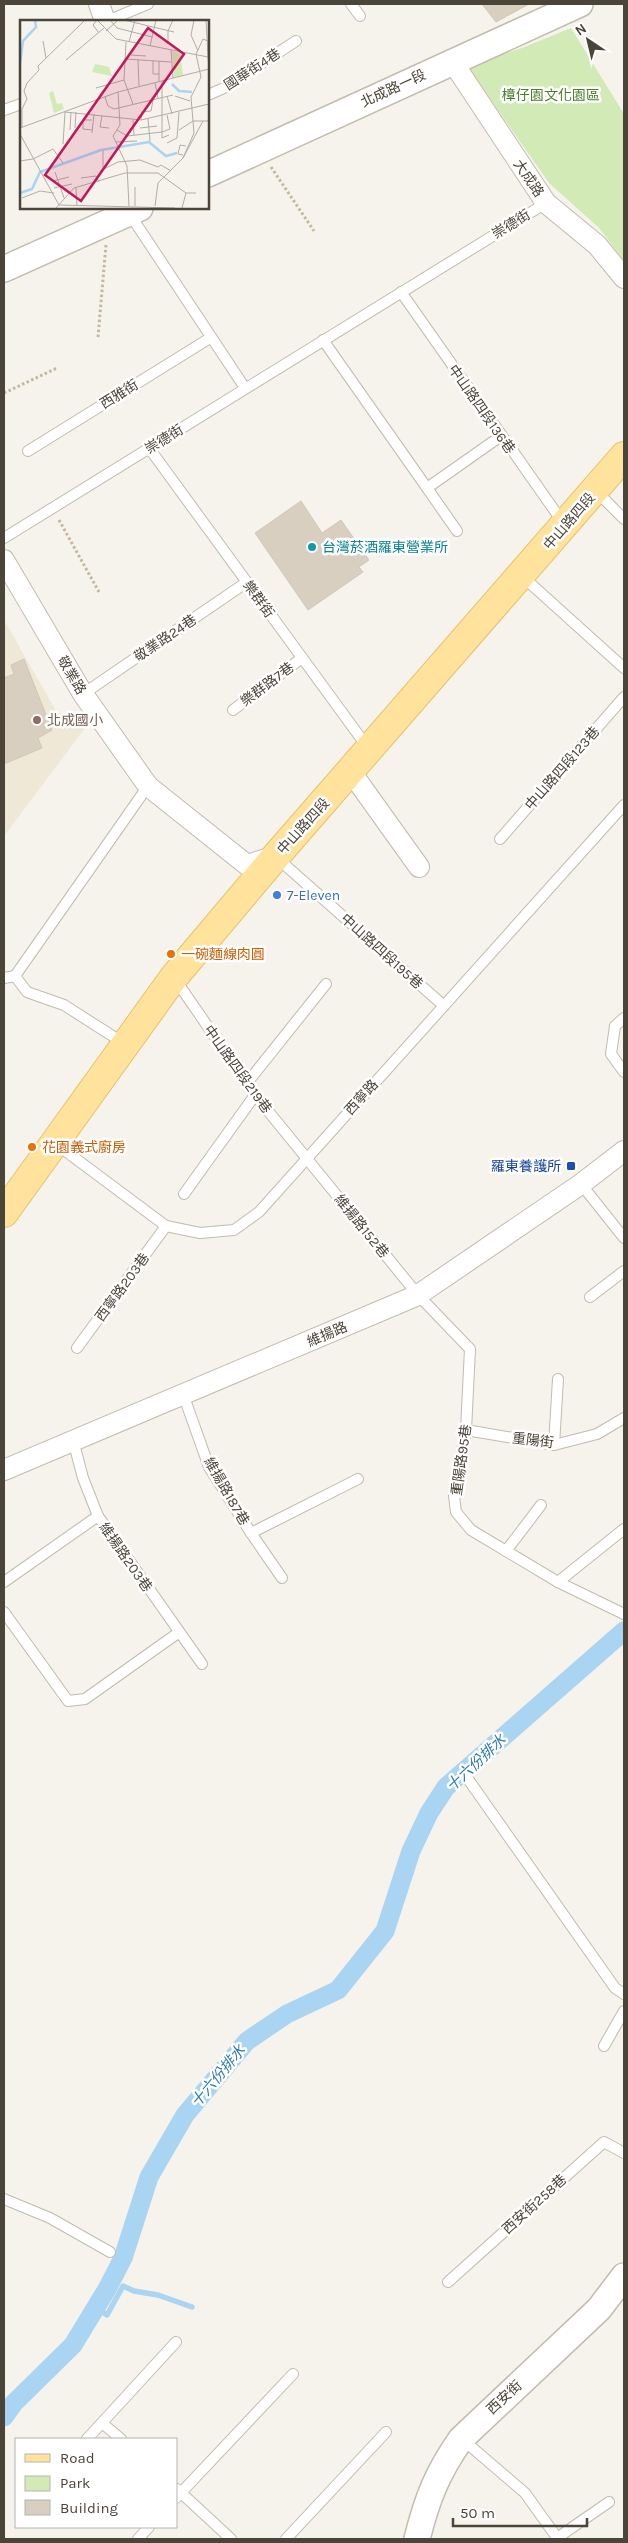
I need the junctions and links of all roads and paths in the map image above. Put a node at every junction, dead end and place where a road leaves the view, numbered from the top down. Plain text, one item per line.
1 (99, 4) edge
2 (148, 4) edge
3 (351, 4) edge
4 (580, 4) edge
5 (360, 16) dead end
6 (106, 20) edge
7 (108, 20) edge
8 (296, 41) dead end
9 (452, 61) junction
10 (209, 96) edge
11 (20, 104) edge
12 (4, 110) edge
13 (260, 150) junction
14 (209, 174) edge
15 (546, 203) junction
16 (126, 214) edge
17 (314, 231) dead end
18 (4, 269) edge
19 (624, 278) edge
20 (401, 292) junction
21 (98, 337) dead end
22 (210, 338) junction
23 (323, 340) junction
24 (56, 368) dead end
25 (245, 388) junction
26 (4, 393) edge
27 (501, 436) junction
28 (149, 448) junction
29 (28, 451) dead end
30 (624, 456) edge
31 (427, 488) junction
32 (595, 490) junction
33 (52, 508) junction
34 (624, 519) edge
35 (564, 525) junction
36 (457, 531) dead end
37 (4, 538) edge
38 (4, 560) edge
39 (522, 576) junction
40 (247, 582) junction
41 (99, 592) dead end
42 (302, 658) junction
43 (624, 668) edge
44 (83, 694) junction
45 (624, 697) edge
46 (233, 710) dead end
47 (369, 751) junction
48 (351, 772) junction
49 (148, 786) junction
50 (624, 805) edge
51 (500, 839) dead end
52 (276, 856) junction
53 (418, 867) dead end
54 (15, 976) junction
55 (174, 977) junction
56 (4, 978) edge
57 (326, 984) dead end
58 (444, 1006) junction
59 (624, 1018) edge
60 (125, 1044) junction
61 (624, 1072) edge
62 (247, 1083) junction
63 (255, 1094) junction
64 (55, 1144) junction
65 (624, 1151) edge
66 (306, 1158) junction
67 (581, 1184) junction
68 (184, 1194) dead end
69 (4, 1213) edge
70 (166, 1226) junction
71 (624, 1238) edge
72 (624, 1271) edge
73 (418, 1294) junction
74 (590, 1297) dead end
75 (77, 1348) dead end
76 (558, 1379) dead end
77 (182, 1394) junction
78 (624, 1418) edge
79 (466, 1430) junction
80 (73, 1440) junction
81 (554, 1445) junction
82 (4, 1470) edge
83 (358, 1479) dead end
84 (541, 1506) dead end
85 (98, 1516) junction
86 (624, 1529) edge
87 (251, 1533) junction
88 (506, 1551) junction
89 (282, 1578) dead end
90 (4, 1582) edge
91 (558, 1582) junction
92 (4, 1612) edge
93 (622, 1613) edge
94 (178, 1633) junction
95 (202, 1664) dead end
96 (468, 1779) dead end
97 (624, 1994) edge
98 (624, 2010) edge
99 (604, 2046) dead end
100 (624, 2153) edge
101 (4, 2200) edge
102 (110, 2252) dead end
103 (624, 2276) edge
104 (448, 2282) dead end
105 (176, 2342) dead end
106 (293, 2374) dead end
107 (102, 2423) junction
108 (386, 2432) dead end
109 (88, 2438) edge
110 (120, 2438) edge
111 (461, 2438) junction
112 (178, 2493) edge
113 (609, 2502) dead end
114 (148, 2528) edge
115 (138, 2539) edge
116 (231, 2539) edge
117 (286, 2539) edge
118 (417, 2539) edge
119 (558, 2539) edge

1 - 6 street
2 - 7 lane
3 - 5 lane
4 - 9 street, 北成路一段
8 - 10 lane, 國華街4巷
9 - 13 street, 北成路一段
9 - 15 street, 大成路
11 - 12 lane
13 - 14 street, 北成路一段
13 - 17 path
15 - 19 street, 大成路
15 - 20 lane, 崇德街
16 - 18 street
16 - 21 path
16 - 22 lane
20 - 23 lane, 崇德街
20 - 27 lane, 中山路四段136巷
22 - 25 lane
22 - 29 lane, 西雅街
23 - 25 lane, 崇德街
23 - 31 lane
24 - 26 path
25 - 28 lane, 崇德街
27 - 31 lane
27 - 35 lane, 中山路四段136巷
28 - 33 lane, 崇德街
28 - 40 lane, 樂群街
30 - 32 main road, 中山路四段
31 - 36 lane
32 - 34 lane
32 - 35 main road, 中山路四段
33 - 37 lane, 崇德街
33 - 41 path
35 - 39 main road, 中山路四段
38 - 44 street, 敬業路
39 - 43 lane
39 - 47 main road, 中山路四段
40 - 42 lane, 樂群街
40 - 44 lane, 敬業路24巷
42 - 46 lane, 樂群路7巷
42 - 47 lane, 樂群街
44 - 49 street, 敬業路
45 - 51 lane, 中山路四段123巷
47 - 48 main road, 中山路四段
48 - 52 main road, 中山路四段
48 - 53 street
49 - 52 street, 敬業路
49 - 54 lane
50 - 58 lane, 西寧路
52 - 55 main road, 中山路四段
52 - 58 lane, 中山路四段195巷
54 - 56 lane
54 - 60 lane
55 - 60 main road, 中山路四段
55 - 62 lane, 中山路四段219巷
57 - 62 lane
58 - 66 lane, 西寧路
59 - 61 lane
60 - 64 main road, 中山路四段
62 - 63 lane, 中山路四段219巷
63 - 66 lane, 中山路四段219巷
63 - 68 lane
64 - 69 main road, 中山路四段
64 - 70 lane, 西寧路
65 - 67 street, 維揚路
66 - 70 lane, 西寧路
66 - 73 lane, 維揚路152巷
67 - 71 lane
67 - 73 street, 維揚路
70 - 75 lane, 西寧路203巷
72 - 74 lane
73 - 77 street, 維揚路
73 - 79 lane, 重陽路95巷
76 - 81 lane
77 - 80 street, 維揚路
77 - 87 lane, 維揚路187巷
78 - 81 lane, 重陽街
79 - 81 lane, 重陽街
79 - 88 lane, 重陽路95巷
80 - 82 street, 維揚路
80 - 85 lane, 維揚路203巷
83 - 87 lane, 維揚路187巷
84 - 88 lane
85 - 90 lane
85 - 94 lane, 維揚路203巷
86 - 91 lane
87 - 89 lane
88 - 91 lane, 重陽路95巷
91 - 93 lane, 重陽路95巷
92 - 94 lane
94 - 95 lane, 維揚路203巷
96 - 97 lane
98 - 99 lane
100 - 104 lane, 西安街258巷
101 - 102 lane
103 - 111 street, 西安街
105 - 107 lane
106 - 112 lane
107 - 109 lane
107 - 110 lane
108 - 117 lane
111 - 118 street, 西安街
111 - 119 lane
112 - 116 lane
113 - 119 lane
114 - 115 lane

